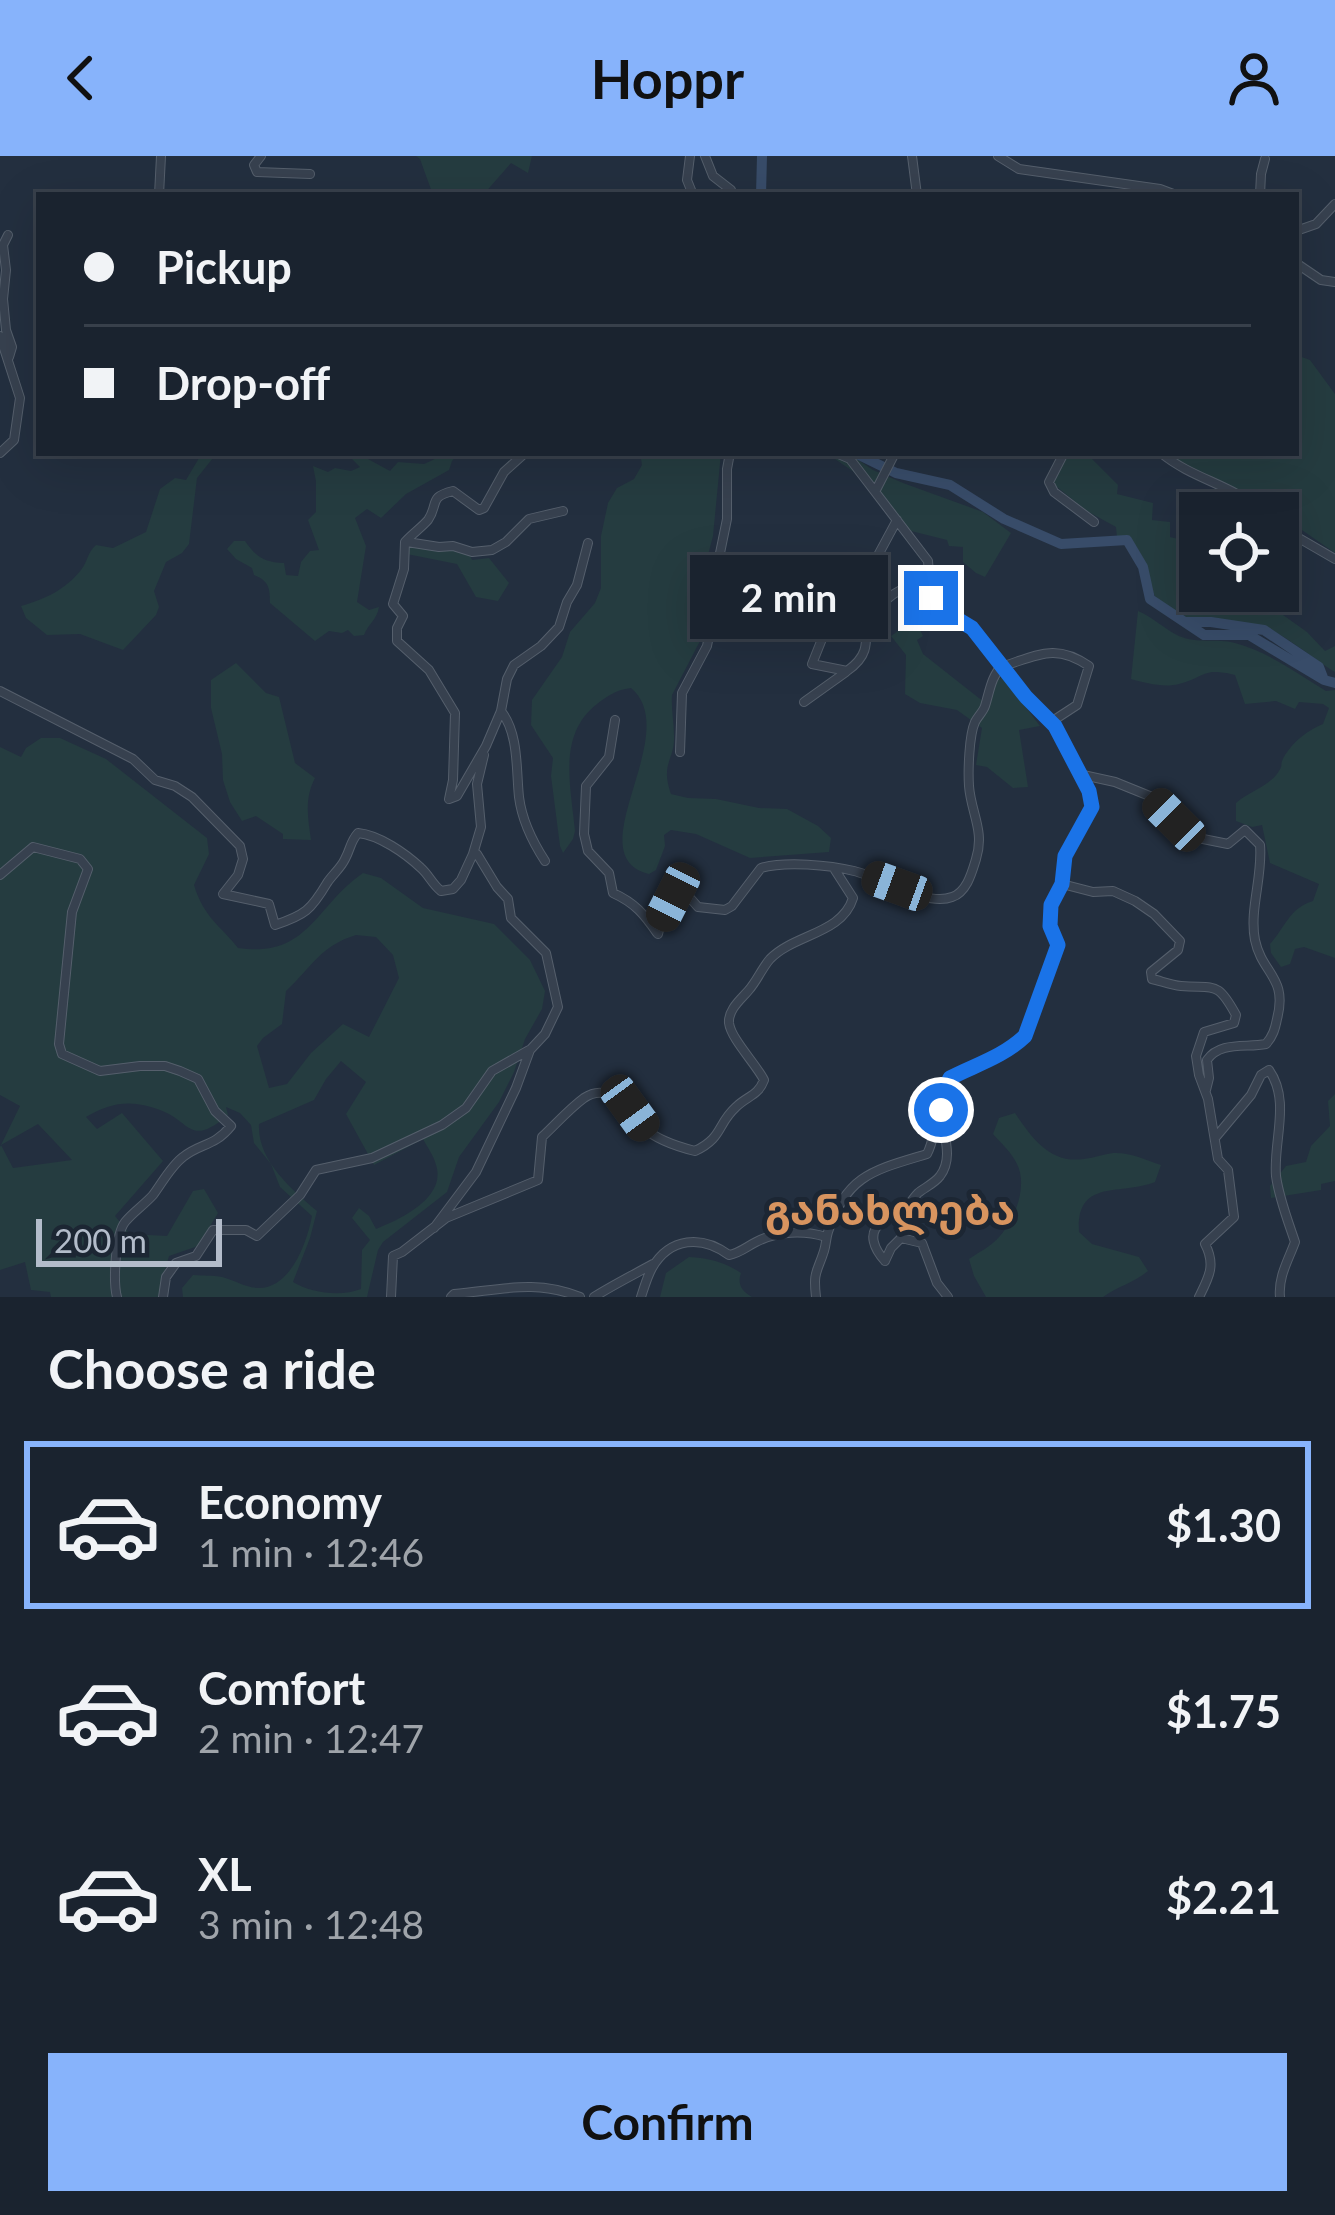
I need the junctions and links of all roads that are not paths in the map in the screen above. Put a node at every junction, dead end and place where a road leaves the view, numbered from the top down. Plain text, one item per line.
1 (161, 156) edge
2 (261, 156) edge
3 (690, 156) edge
4 (705, 156) edge
5 (912, 156) edge
6 (998, 156) edge
7 (1265, 159) edge
8 (310, 174) dead end
9 (159, 192) edge
10 (692, 192) edge
11 (732, 192) edge
12 (917, 192) edge
13 (1168, 192) edge
14 (1260, 192) edge
15 (1335, 204) edge
16 (1299, 230) edge
17 (8, 235) dead end
18 (1299, 264) edge
19 (1335, 282) edge
20 (0, 336) edge
21 (8, 358) junction
22 (0, 453) edge
23 (522, 456) edge
24 (729, 456) edge
25 (843, 456) edge
26 (1062, 456) edge
27 (1165, 456) edge
28 (893, 457) edge
29 (876, 490) junction
30 (1236, 492) edge
31 (563, 511) dead end
32 (897, 519) junction
33 (1094, 522) dead end
34 (1299, 538) edge
35 (405, 542) junction
36 (588, 543) dead end
37 (1335, 559) edge
38 (929, 584) junction
39 (1003, 665) junction
40 (847, 671) junction
41 (0, 691) edge
42 (805, 701) dead end
43 (501, 711) junction
44 (615, 720) dead end
45 (1052, 722) junction
46 (486, 746) junction
47 (680, 752) dead end
48 (1082, 775) junction
49 (473, 854) junction
50 (545, 861) dead end
51 (834, 869) junction
52 (0, 875) edge
53 (1062, 884) junction
54 (530, 1050) junction
55 (1205, 1091) junction
56 (941, 1110) junction
57 (1214, 1139) junction
58 (434, 1228) junction
59 (826, 1237) junction
60 (655, 1263) junction
61 (117, 1297) edge
62 (163, 1297) edge
63 (391, 1297) edge
64 (452, 1297) edge
65 (580, 1297) edge
66 (594, 1297) edge
67 (641, 1297) edge
68 (815, 1297) edge
69 (948, 1297) edge
70 (1199, 1297) edge
71 (1280, 1297) edge

1 - 9 street
2 - 8 street
3 - 10 street
4 - 11 street
5 - 12 street
6 - 13 street
7 - 14 street
15 - 16 street
17 - 21 street
18 - 19 street
20 - 21 street
21 - 22 street
23 - 35 street
24 - 47 street
25 - 29 street
26 - 33 street
27 - 30 street
28 - 29 street
29 - 32 street
31 - 35 street
32 - 38 street
32 - 40 street
34 - 37 street
35 - 46 street
36 - 43 street
38 - 39 street
38 - 40 street
39 - 45 street
39 - 45 street
39 - 51 street
40 - 42 street
41 - 49 street
43 - 46 street
43 - 50 street
44 - 51 street
45 - 48 street
46 - 49 street
48 - 53 street
48 - 55 street
49 - 54 street
51 - 58 street
52 - 61 street
53 - 55 street
53 - 56 street
54 - 58 street
54 - 62 street
55 - 57 street
56 - 59 street
56 - 69 street
57 - 70 street
57 - 71 street
58 - 63 street
59 - 60 street
59 - 68 street
60 - 66 street
60 - 67 street
64 - 65 street

